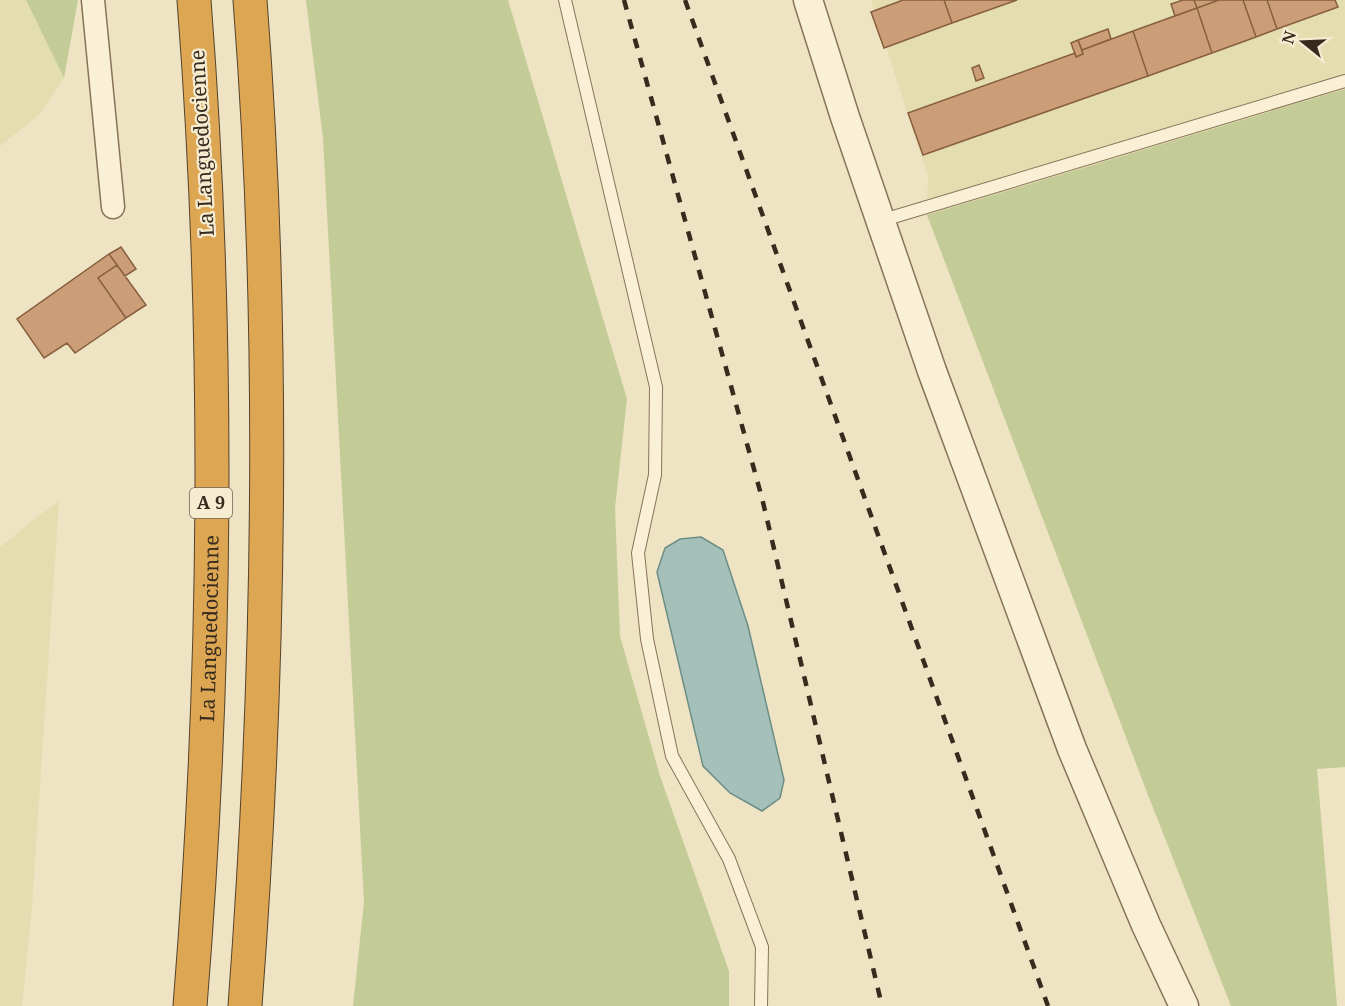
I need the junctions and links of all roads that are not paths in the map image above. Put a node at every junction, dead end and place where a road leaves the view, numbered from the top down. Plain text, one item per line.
1 (93, 0) edge
2 (194, 0) edge
3 (250, 0) edge
4 (565, 0) edge
5 (808, 0) edge
6 (1345, 81) edge
7 (113, 207) dead end
8 (880, 221) junction
9 (190, 1006) edge
10 (245, 1006) edge
11 (761, 1006) edge
12 (1184, 1006) edge

1 - 7 street
2 - 9 highway, La Languedocienne / A 9
3 - 10 highway
4 - 11 lane
5 - 8 street
6 - 8 lane
8 - 12 street

